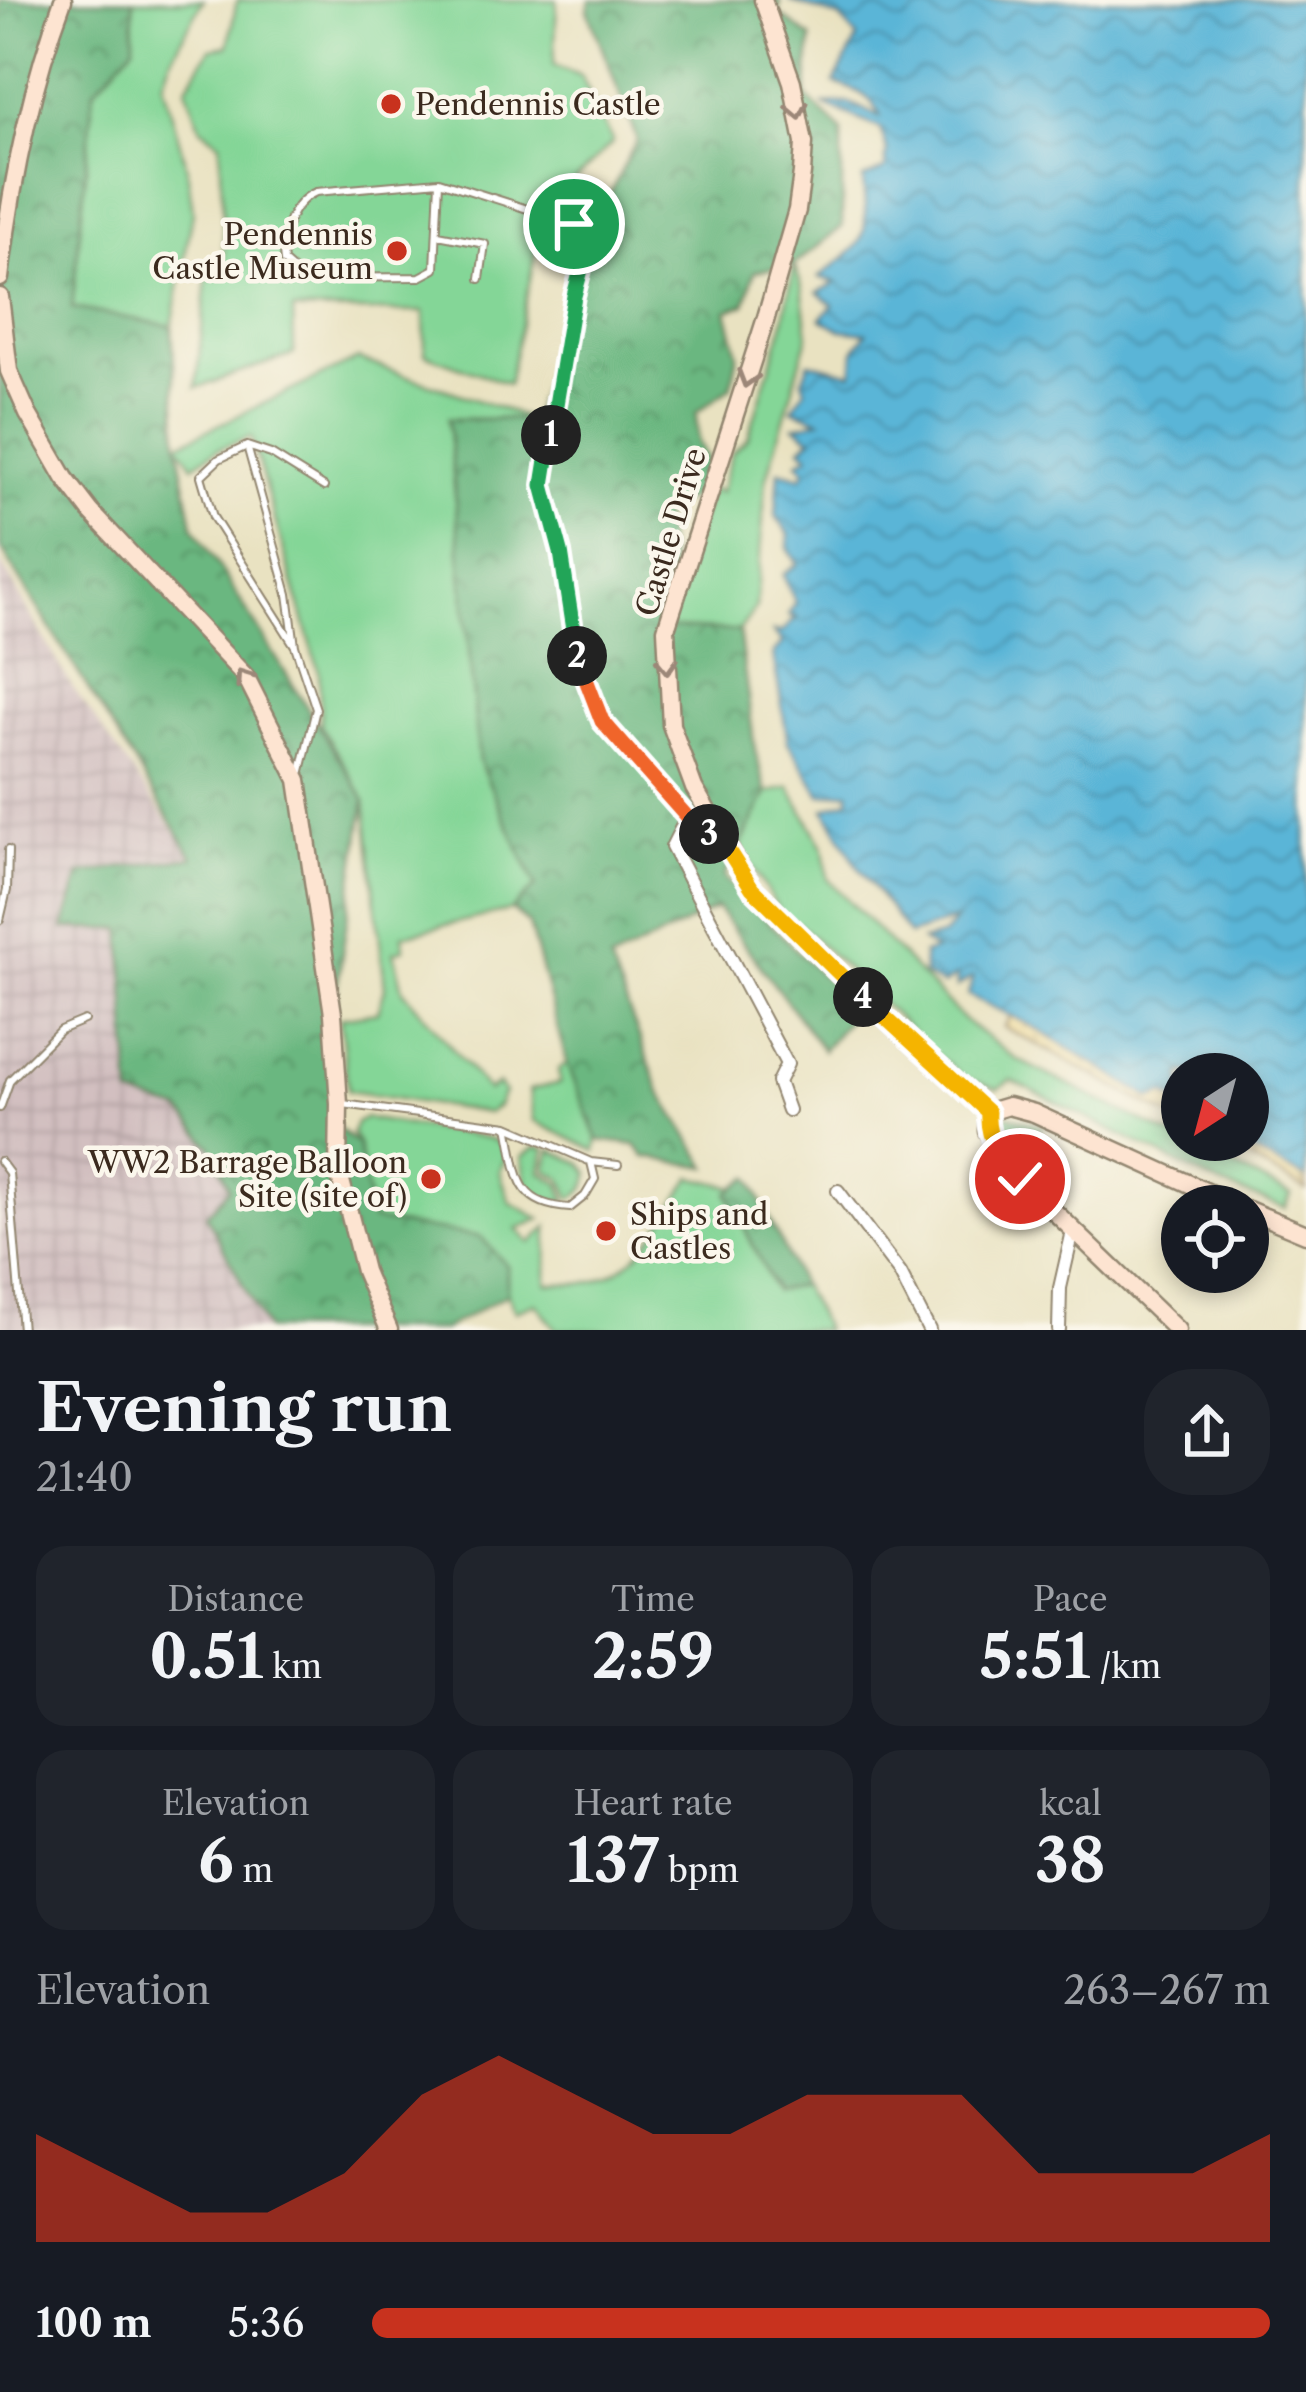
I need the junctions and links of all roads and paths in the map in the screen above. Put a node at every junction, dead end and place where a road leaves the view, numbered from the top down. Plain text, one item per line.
1 (63, 0) edge
2 (763, 0) edge
3 (439, 181) junction
4 (540, 213) dead end
5 (550, 216) dead end
6 (438, 235) junction
7 (0, 278) edge
8 (480, 279) dead end
9 (0, 297) edge
10 (247, 446) junction
11 (324, 488) dead end
12 (295, 646) junction
13 (298, 780) junction
14 (687, 817) junction
15 (8, 850) dead end
16 (728, 850) junction
17 (0, 920) edge
18 (84, 1020) dead end
19 (339, 1104) junction
20 (0, 1108) edge
21 (788, 1109) dead end
22 (988, 1112) junction
23 (508, 1126) junction
24 (0, 1161) edge
25 (590, 1162) junction
26 (618, 1165) dead end
27 (1192, 1185) edge
28 (838, 1191) dead end
29 (1269, 1219) edge
30 (1073, 1232) junction
31 (1306, 1234) edge
32 (22, 1330) edge
33 (389, 1330) edge
34 (929, 1330) edge
35 (1059, 1330) edge
36 (1177, 1330) edge

1 - 7 street
2 -> 16 street, Castle Drive
3 - 4 lane
3 - 6 lane
3 - 6 lane
5 - 14 lane
6 - 8 lane
13 -> 9 street
10 - 11 lane
10 - 12 lane
10 - 12 lane
12 - 13 lane
13 - 19 street
14 - 16 lane
14 - 21 street
15 - 17 lane
16 - 22 street, Castle Drive
18 - 20 lane
19 - 23 lane
19 - 33 street
22 - 27 street
22 - 30 street, Castle Drive
23 - 25 lane
23 - 25 lane
24 - 32 lane
25 - 26 lane
28 - 34 street
29 - 31 street
30 - 35 street
30 - 36 street, Castle Drive

